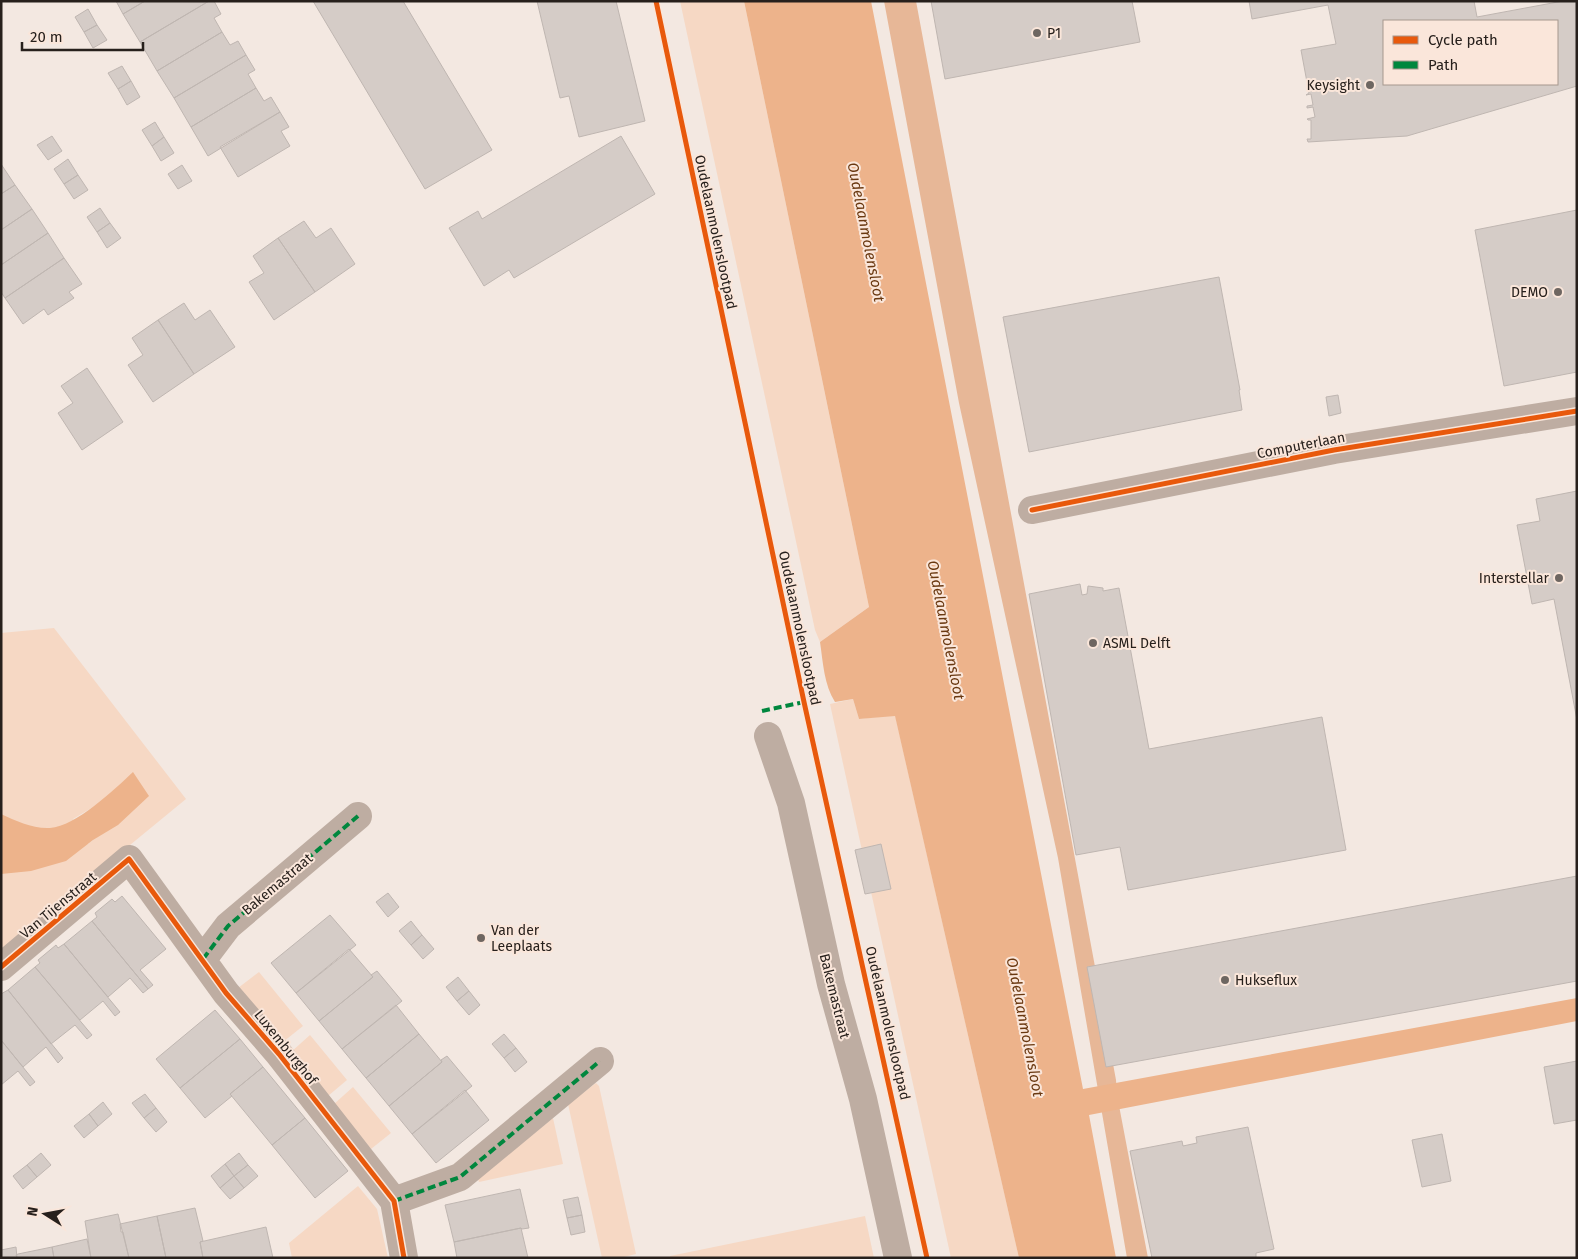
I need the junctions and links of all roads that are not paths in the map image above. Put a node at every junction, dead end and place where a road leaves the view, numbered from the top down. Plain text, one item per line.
1 (1577, 411) edge
2 (1032, 510) dead end
3 (768, 736) dead end
4 (358, 816) dead end
5 (130, 859) joint
6 (203, 959) junction
7 (1, 967) edge
8 (600, 1061) dead end
9 (394, 1201) junction
10 (404, 1258) edge
11 (898, 1258) edge

1 - 2 street, Computerlaan
3 - 11 street, Bakemastraat
4 - 6 street, Bakemastraat
5 - 6 street, Luxemburghof
5 - 7 street, Van Tijenstraat
6 - 9 street, Luxemburghof
8 - 9 street
9 - 10 street, Luxemburghof

